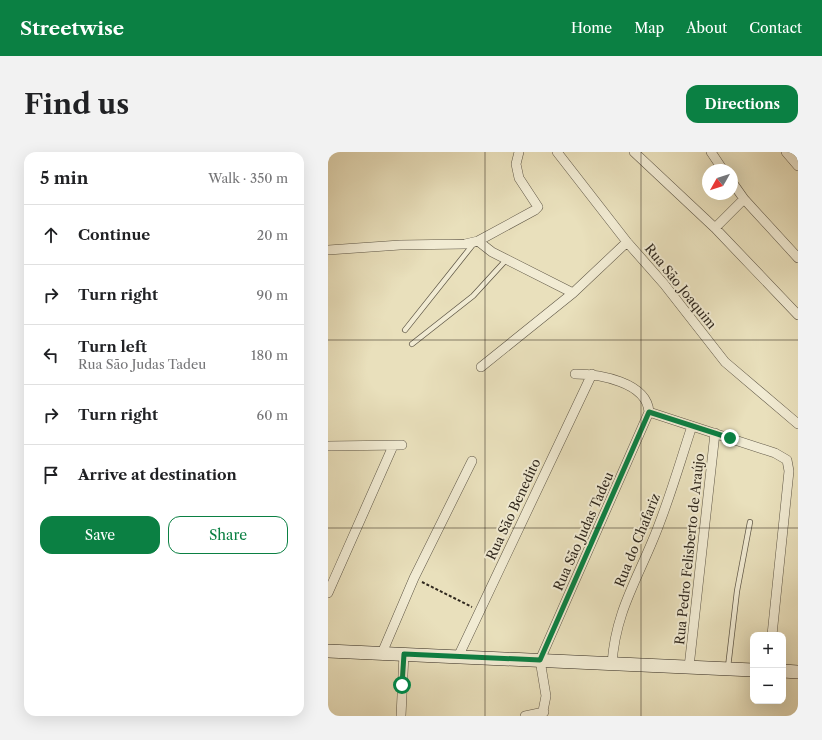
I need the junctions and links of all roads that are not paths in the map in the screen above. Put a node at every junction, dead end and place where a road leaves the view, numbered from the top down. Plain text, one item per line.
1 (518, 152) edge
2 (557, 152) edge
3 (634, 152) edge
4 (711, 152) edge
5 (786, 152) edge
6 (720, 164) edge
7 (798, 166) edge
8 (738, 190) edge
9 (744, 199) junction
10 (715, 228) junction
11 (477, 242) junction
12 (627, 242) junction
13 (328, 250) edge
14 (798, 258) edge
15 (506, 260) junction
16 (573, 293) junction
17 (798, 315) edge
18 (405, 330) dead end
19 (412, 344) dead end
20 (481, 367) dead end
21 (575, 374) dead end
22 (592, 374) junction
23 (649, 412) junction
24 (798, 424) edge
25 (692, 426) junction
26 (715, 433) junction
27 (328, 446) edge
28 (472, 461) dead end
29 (750, 522) dead end
30 (328, 593) edge
31 (772, 632) edge
32 (328, 651) edge
33 (382, 654) junction
34 (404, 654) junction
35 (458, 657) junction
36 (540, 660) junction
37 (612, 664) junction
38 (689, 667) junction
39 (727, 669) junction
40 (750, 670) edge
41 (786, 671) edge
42 (798, 672) edge
43 (543, 714) edge
44 (401, 716) edge
45 (525, 716) edge

1 - 11 street
2 - 12 street, Rua São Joaquim
3 - 10 street
4 - 6 street
5 - 7 street
8 - 9 street
9 - 10 street
9 - 14 street
10 - 17 street
11 - 13 street
11 - 15 street
11 - 18 lane
12 - 16 street
12 - 24 street, Rua São Joaquim
15 - 16 street
15 - 19 lane
16 - 20 street
21 - 22 street
22 - 23 street
22 - 35 street, Rua São Benedito
23 - 25 street
23 - 36 street, Rua São Judas Tadeu
25 - 26 street
25 - 37 street, Rua do Chafariz
26 - 31 street
26 - 38 street, Rua Pedro Felisberto de Araújo
27 - 30 street
28 - 33 street
29 - 39 lane
32 - 33 street
33 - 34 street
34 - 35 street
34 - 44 street
35 - 36 street
36 - 37 street
36 - 43 street
37 - 38 street
38 - 39 street
39 - 40 street
41 - 42 street
43 - 45 street

